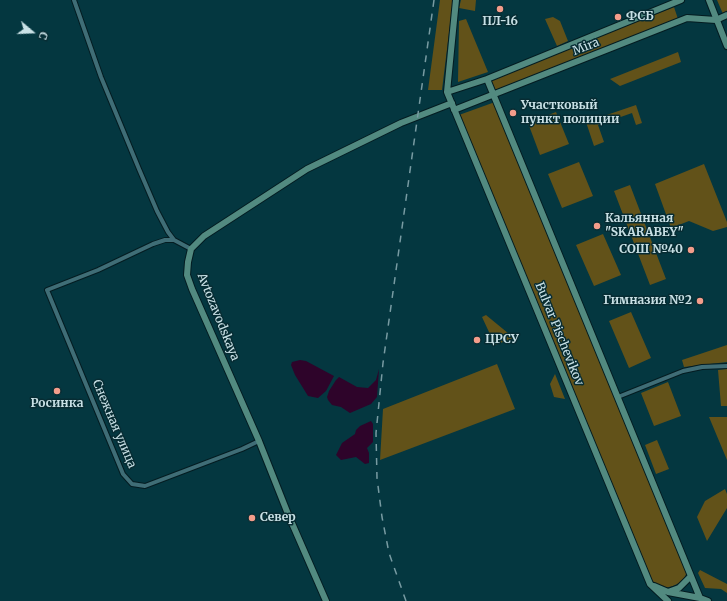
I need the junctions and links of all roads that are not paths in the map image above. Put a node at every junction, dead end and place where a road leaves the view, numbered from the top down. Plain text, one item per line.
1 (74, 0) edge
2 (456, 0) edge
3 (681, 0) edge
4 (708, 0) edge
5 (727, 15) edge
6 (716, 20) junction
7 (727, 46) edge
8 (487, 79) junction
9 (447, 92) junction
10 (494, 95) junction
11 (452, 103) junction
12 (454, 110) junction
13 (174, 240) junction
14 (191, 249) junction
15 (727, 366) edge
16 (618, 397) junction
17 (259, 441) junction
18 (691, 576) junction
19 (650, 584) junction
20 (668, 592) junction
21 (700, 598) junction
22 (326, 601) edge
23 (668, 601) edge
24 (708, 601) edge

1 - 13 street
2 - 9 main road
3 - 8 main road, Mira
4 - 6 main road
5 - 6 main road, Mira
6 - 7 main road
6 - 10 main road, Mira
8 - 9 main road, Mira
8 - 10 main road
9 - 11 main road, Bulvar Pischevikov
10 - 12 main road, Mira
10 - 16 main road
11 - 12 main road, Bulvar Pischevikov
11 - 14 main road
12 - 19 main road, Bulvar Pischevikov
13 - 14 street
13 - 17 street, Снежная улица
14 - 17 main road, Avtozavodskaya
15 - 16 street
16 - 18 main road
17 - 22 main road, Avtozavodskaya
18 - 20 main road
18 - 21 main road
19 - 20 main road
19 - 23 main road, Bulvar Pischevikov
20 - 21 main road
21 - 24 main road

